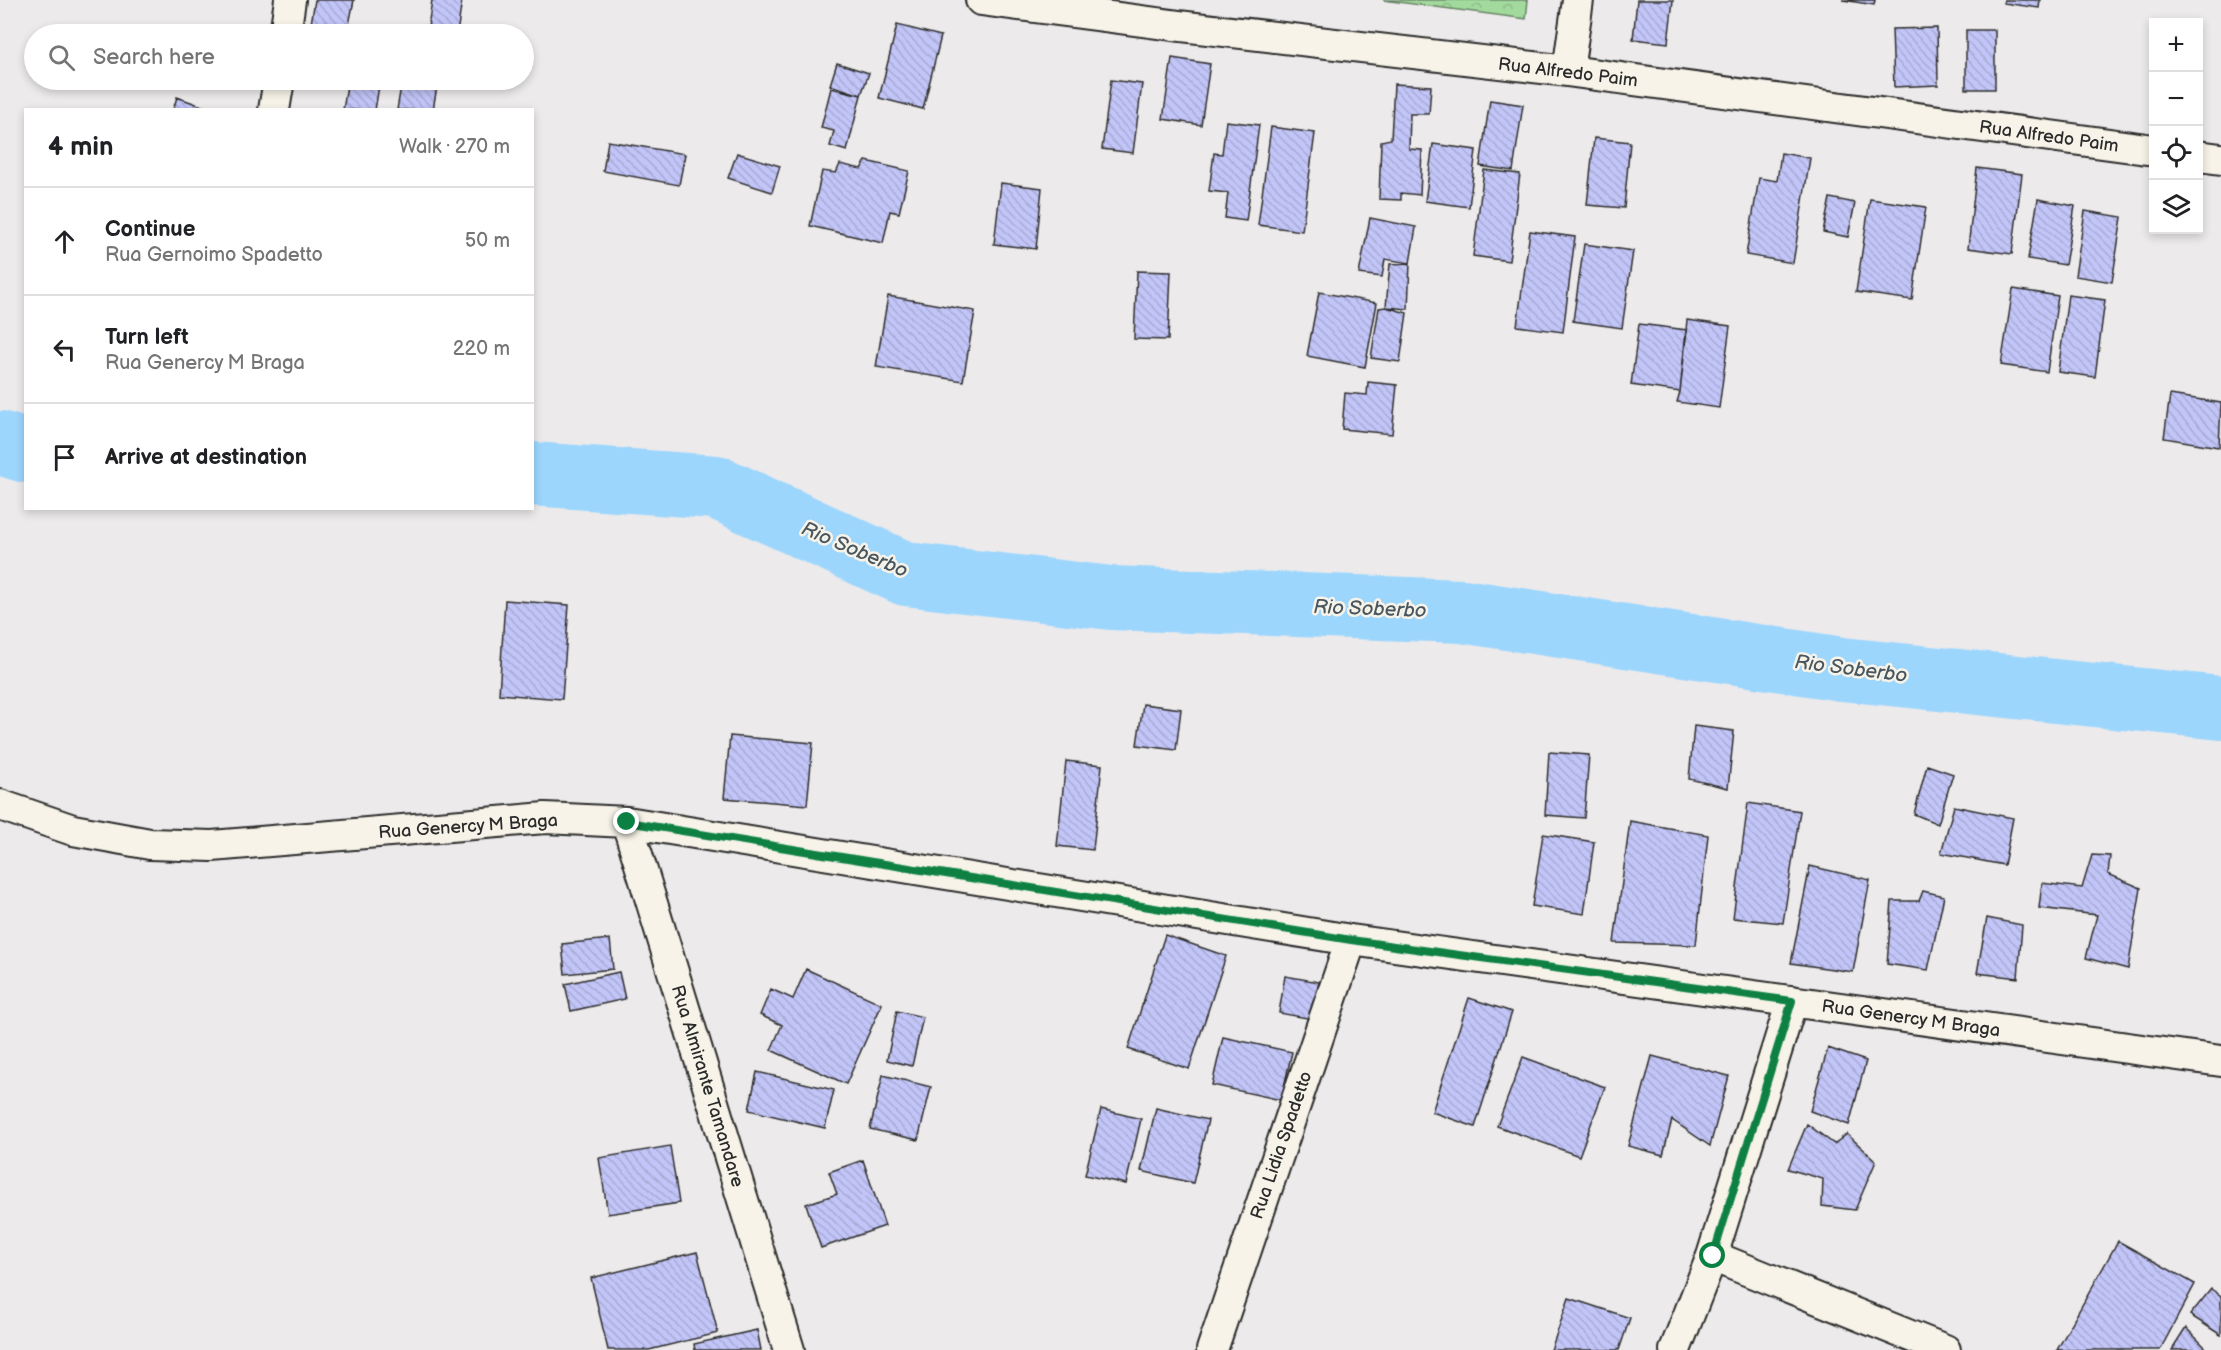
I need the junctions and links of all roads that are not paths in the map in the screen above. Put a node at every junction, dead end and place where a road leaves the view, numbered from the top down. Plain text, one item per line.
1 (290, 0) edge
2 (981, 0) edge
3 (1578, 0) edge
4 (286, 24) edge
5 (1568, 72) junction
6 (277, 90) edge
7 (274, 108) edge
8 (2149, 149) edge
9 (2203, 157) edge
10 (2221, 159) edge
11 (0, 805) edge
12 (627, 822) junction
13 (1351, 940) junction
14 (1792, 1001) junction
15 (2221, 1061) edge
16 (1713, 1256) junction
17 (789, 1350) edge
18 (1212, 1350) edge
19 (1675, 1350) edge
20 (1945, 1350) edge

1 - 4 street
2 - 5 street, Rua Alfredo Paim
3 - 5 street
5 - 8 street, Rua Alfredo Paim
6 - 7 street
9 - 10 street
11 - 12 street, Rua Genercy M Braga
12 - 13 street, Rua Genercy M Braga
12 - 17 street, Rua Almirante Tamandare
13 - 14 street, Rua Genercy M Braga
13 - 18 street, Rua Lidia Spadetto
14 - 15 street, Rua Genercy M Braga
14 - 16 street
16 - 19 street
16 - 20 street

